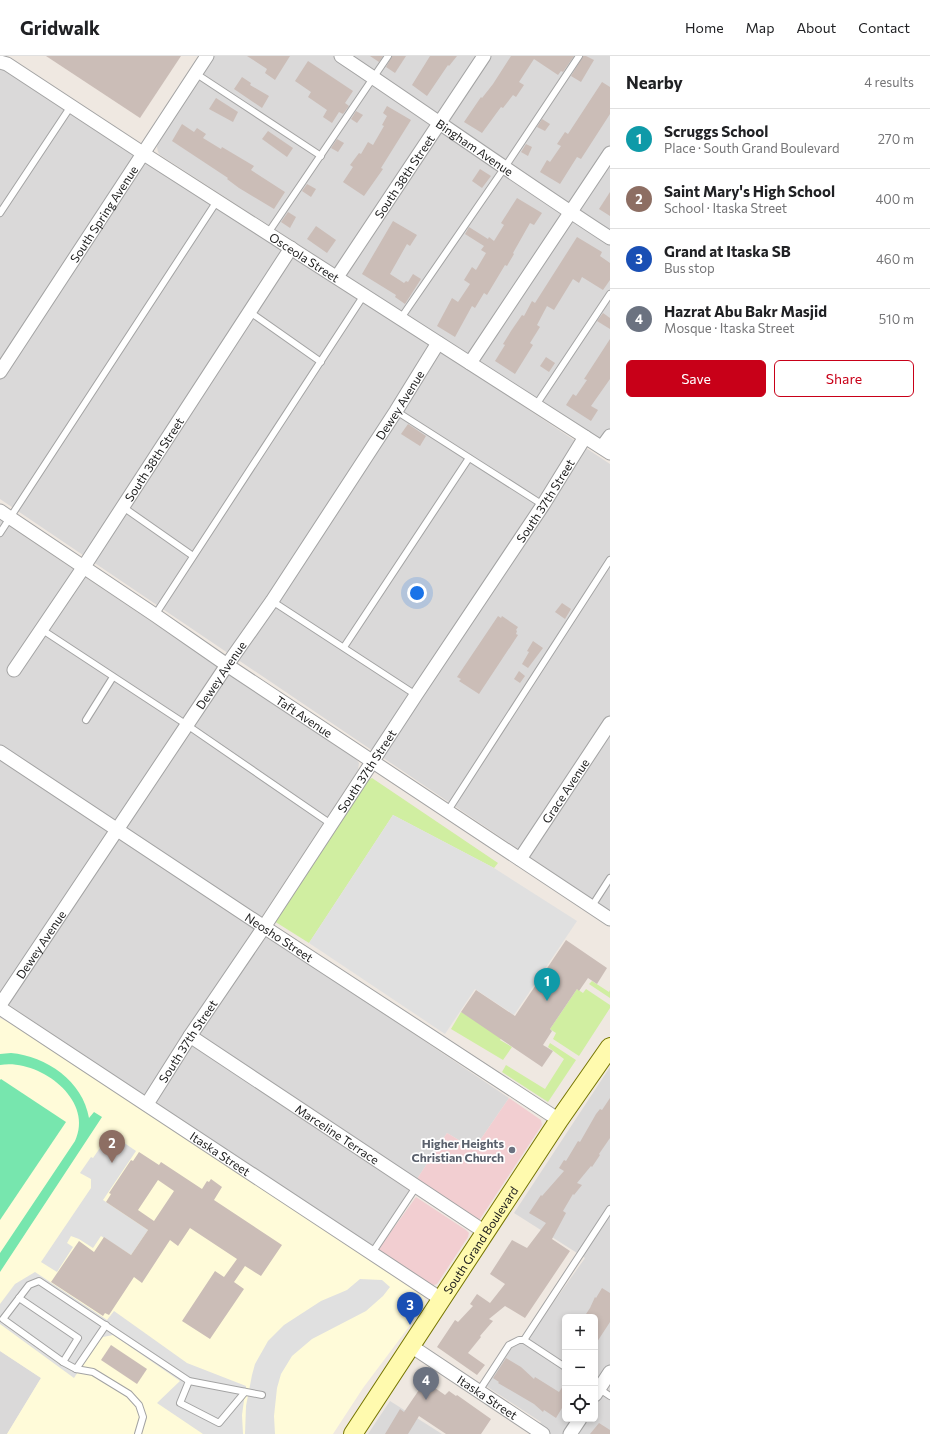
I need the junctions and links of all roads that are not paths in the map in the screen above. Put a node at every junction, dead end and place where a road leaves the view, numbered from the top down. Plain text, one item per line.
1 (207, 56) edge
2 (341, 56) edge
3 (388, 56) edge
4 (484, 56) edge
5 (579, 56) edge
6 (0, 62) edge
7 (196, 73) junction
8 (373, 78) junction
9 (71, 106) junction
10 (440, 122) junction
11 (610, 153) edge
12 (144, 154) junction
13 (321, 156) junction
14 (505, 167) junction
15 (217, 201) junction
16 (570, 212) junction
17 (0, 213) edge
18 (268, 233) junction
19 (610, 238) edge
20 (291, 248) junction
21 (337, 277) junction
22 (610, 294) edge
23 (364, 295) junction
24 (250, 312) junction
25 (401, 318) junction
26 (438, 343) junction
27 (321, 362) junction
28 (470, 363) junction
29 (0, 372) edge
30 (536, 406) junction
31 (396, 411) junction
32 (610, 436) edge
33 (585, 437) junction
34 (606, 450) edge
35 (469, 458) junction
36 (543, 505) junction
37 (123, 507) junction
38 (5, 514) edge
39 (0, 533) edge
40 (193, 556) junction
41 (610, 560) edge
42 (83, 568) junction
43 (272, 601) junction
44 (155, 615) junction
45 (41, 630) junction
46 (344, 647) junction
47 (227, 665) junction
48 (14, 670) dead end
49 (113, 677) junction
50 (416, 695) junction
51 (86, 720) dead end
52 (610, 723) edge
53 (187, 725) junction
54 (0, 752) edge
55 (373, 762) junction
56 (447, 812) junction
57 (331, 824) junction
58 (117, 830) junction
59 (520, 859) junction
60 (610, 878) edge
61 (592, 906) junction
62 (610, 919) edge
63 (264, 927) junction
64 (0, 1006) edge
65 (190, 1036) junction
66 (610, 1047) edge
67 (147, 1104) junction
68 (559, 1120) junction
69 (416, 1186) junction
70 (610, 1209) edge
71 (485, 1232) junction
72 (372, 1253) junction
73 (18, 1298) junction
74 (441, 1299) junction
75 (106, 1326) junction
76 (524, 1340) junction
77 (411, 1346) junction
78 (63, 1362) junction
79 (562, 1365) edge
80 (76, 1368) junction
81 (610, 1372) edge
82 (189, 1382) junction
83 (598, 1387) edge
84 (479, 1391) junction
85 (598, 1391) edge
86 (245, 1392) junction
87 (262, 1395) dead end
88 (610, 1396) edge
89 (578, 1422) edge
90 (138, 1434) edge
91 (353, 1434) edge
92 (544, 1434) edge
93 (570, 1434) edge

1 - 7 street, South Spring Avenue
2 - 8 street, Bingham Avenue
3 - 8 lane
4 - 10 street, South 38th Street
5 - 14 lane
6 - 9 street, Osceola Street
7 - 12 street, South Spring Avenue
7 - 13 lane
8 - 10 street, Bingham Avenue
8 - 13 lane
9 - 12 street, Osceola Street
9 - 17 lane
10 - 14 street, Bingham Avenue
10 - 21 street, South 38th Street
11 - 16 street
12 - 15 street, Osceola Street
12 - 29 street, South Spring Avenue
13 - 18 lane
14 - 16 street, Bingham Avenue
14 - 25 lane
15 - 18 street, Osceola Street
15 - 38 lane
16 - 19 street, Bingham Avenue
16 - 28 street
18 - 20 street, Osceola Street
20 - 21 street, Osceola Street
20 - 24 street, South 38th Street
21 - 23 street, Osceola Street
22 - 30 lane
23 - 25 street, Osceola Street
23 - 27 lane
24 - 27 lane
24 - 37 street, South 38th Street
25 - 26 street, Osceola Street
26 - 28 street, Osceola Street
26 - 31 street, Dewey Avenue
27 - 40 lane
28 - 30 street, Osceola Street
30 - 33 street, Osceola Street
31 - 35 lane
31 - 43 street, Dewey Avenue
32 - 34 street
33 - 34 street, Osceola Street
33 - 36 street, South 37th Street
35 - 36 lane
35 - 46 lane
36 - 50 street, South 37th Street
37 - 40 lane
37 - 42 street, South 38th Street
38 - 39 lane
38 - 42 street, Taft Avenue
40 - 44 lane
41 - 56 lane
42 - 44 street, Taft Avenue
42 - 45 street, South 38th Street
43 - 46 lane
43 - 47 street, Dewey Avenue
44 - 47 street, Taft Avenue
45 - 48 street, South 38th Street
45 - 49 lane
46 - 50 lane
47 - 53 street, Dewey Avenue
47 - 55 street, Taft Avenue
49 - 51 lane
49 - 53 lane
50 - 55 street, South 37th Street
52 - 59 street, Grace Avenue
53 - 57 lane
53 - 58 street, Dewey Avenue
54 - 58 street, Neosho Street
55 - 56 street, Taft Avenue
55 - 57 street, South 37th Street
56 - 59 street, Taft Avenue
57 - 63 street, South 37th Street
58 - 63 street, Neosho Street
58 - 64 street, Dewey Avenue
59 - 61 street, Taft Avenue
60 - 61 lane
61 - 62 street, Taft Avenue
63 - 65 street, South 37th Street
63 - 68 street, Neosho Street
64 - 67 street, Itaska Street
65 - 67 street, South 37th Street
65 - 69 street, Marceline Terrace
66 - 68 main road, South Grand Boulevard
67 - 72 street, Itaska Street
68 - 71 main road, South Grand Boulevard
69 - 71 street, Marceline Terrace
69 - 72 lane
70 - 76 lane
71 - 74 main road, South Grand Boulevard
72 - 74 street, Itaska Street
73 - 75 lane
73 - 78 lane
73 - 78 lane
74 - 77 main road, South Grand Boulevard
75 - 80 lane
75 - 82 lane
76 - 79 lane
76 - 84 lane
77 - 84 street, Itaska Street
77 - 91 main road, South Grand Boulevard
78 - 80 lane
80 - 90 lane
81 - 83 street
82 - 86 lane
82 - 86 lane
84 - 92 street, Itaska Street
85 - 88 lane
86 - 87 lane
89 - 93 street

